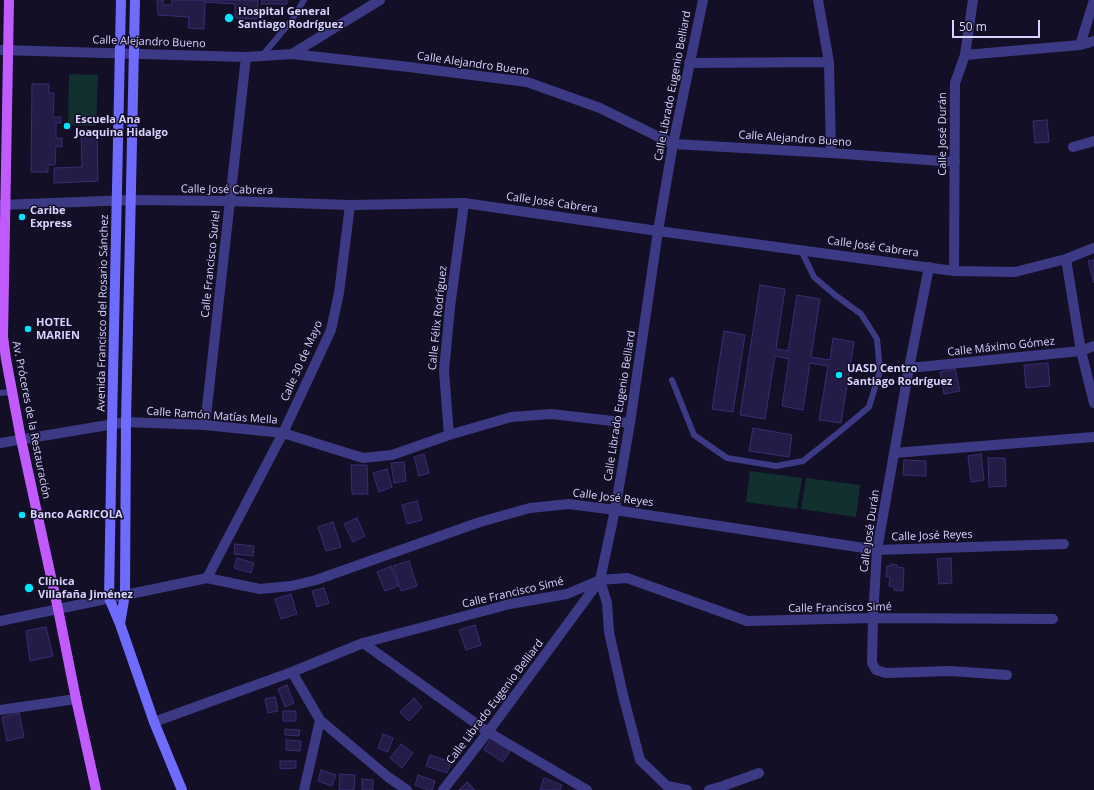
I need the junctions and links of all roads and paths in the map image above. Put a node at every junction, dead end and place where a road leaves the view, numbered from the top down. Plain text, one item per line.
1 (9, 0) edge
2 (121, 0) edge
3 (135, 0) edge
4 (304, 0) edge
5 (380, 0) edge
6 (703, 0) edge
7 (818, 0) edge
8 (973, 0) edge
9 (1094, 0) edge
10 (1094, 41) edge
11 (1080, 45) junction
12 (4, 50) edge
13 (121, 53) junction
14 (134, 53) junction
15 (292, 54) junction
16 (965, 55) junction
17 (262, 56) junction
18 (246, 57) junction
19 (829, 62) junction
20 (689, 63) junction
21 (1094, 141) edge
22 (673, 144) junction
23 (1073, 147) dead end
24 (830, 153) junction
25 (955, 162) junction
26 (118, 200) junction
27 (131, 200) junction
28 (230, 201) junction
29 (464, 203) junction
30 (3, 204) edge
31 (350, 205) junction
32 (658, 231) junction
33 (1094, 248) edge
34 (801, 250) junction
35 (1066, 260) junction
36 (928, 267) junction
37 (954, 271) junction
38 (2, 337) edge
39 (1094, 346) edge
40 (1081, 351) junction
41 (3, 359) edge
42 (909, 368) junction
43 (672, 380) dead end
44 (12, 392) junction
45 (0, 393) edge
46 (1094, 402) edge
47 (126, 422) junction
48 (630, 423) junction
49 (112, 424) junction
50 (205, 425) junction
51 (283, 433) junction
52 (449, 435) junction
53 (1094, 437) edge
54 (21, 439) junction
55 (0, 443) edge
56 (894, 453) junction
57 (615, 510) junction
58 (1064, 544) dead end
59 (877, 550) junction
60 (207, 578) junction
61 (600, 580) junction
62 (125, 594) junction
63 (109, 598) junction
64 (58, 609) junction
65 (873, 618) junction
66 (1053, 619) dead end
67 (0, 621) edge
68 (120, 624) junction
69 (363, 642) junction
70 (292, 672) junction
71 (1007, 675) dead end
72 (76, 699) junction
73 (0, 710) edge
74 (320, 720) junction
75 (154, 722) junction
76 (488, 732) junction
77 (759, 773) dead end
78 (96, 790) edge
79 (182, 790) edge
80 (304, 790) edge
81 (407, 790) edge
82 (442, 790) edge
83 (587, 790) edge
84 (686, 790) edge
85 (709, 790) edge

1 - 12 main road, Av. Próceres de la Restauración
2 - 13 main road, Avenida Francisco del Rosario Sánchez
3 - 14 main road, Avenida Francisco del Rosario Sánchez
4 - 17 lane
5 - 15 street
6 - 20 street, Calle Librado Eugenio Belliard
7 - 19 street
8 - 16 street, Calle José Durán
9 - 11 street
10 - 11 street
11 - 16 street
12 - 13 street, Calle Alejandro Bueno
12 - 30 main road, Av. Próceres de la Restauración
13 - 14 street, Calle Alejandro Bueno
13 - 26 main road, Avenida Francisco del Rosario Sánchez
14 - 18 street, Calle Alejandro Bueno
14 - 27 main road, Avenida Francisco del Rosario Sánchez
15 - 17 street, Calle Alejandro Bueno
15 - 22 street, Calle Alejandro Bueno
16 - 25 street, Calle José Durán
17 - 18 street, Calle Alejandro Bueno
18 - 28 street, Calle Francisco Suriel
19 - 20 street
19 - 24 street
20 - 22 street, Calle Librado Eugenio Belliard
21 - 23 street
22 - 24 street, Calle Alejandro Bueno
22 - 32 street, Calle Librado Eugenio Belliard
24 - 25 street, Calle Alejandro Bueno
25 - 37 street, Calle José Durán
26 - 27 street, Calle José Cabrera
26 - 30 street, Calle José Cabrera
26 - 49 main road, Avenida Francisco del Rosario Sánchez
27 - 28 street, Calle José Cabrera
27 - 47 main road, Avenida Francisco del Rosario Sánchez
28 - 31 street, Calle José Cabrera
28 - 50 street, Calle Francisco Suriel
29 - 31 street, Calle José Cabrera
29 - 32 street, Calle José Cabrera
29 - 52 street, Calle Félix Rodríguez
30 - 38 main road, Av. Próceres de la Restauración
31 - 51 street, Calle 30 de Mayo
32 - 34 street, Calle José Cabrera
32 - 48 street, Calle Librado Eugenio Belliard
33 - 35 street, Calle José Cabrera
34 - 36 street, Calle José Cabrera
34 - 43 lane
35 - 37 street, Calle José Cabrera
35 - 40 street
36 - 37 street, Calle José Cabrera
36 - 42 street, Calle José Durán
38 - 41 main road, Av. Próceres de la Restauración
39 - 40 street, Calle Máximo Gómez
40 - 42 street, Calle Máximo Gómez
40 - 46 street
41 - 44 main road, Av. Próceres de la Restauración
42 - 56 street, Calle José Durán
44 - 45 lane
44 - 54 main road, Av. Próceres de la Restauración
47 - 49 street, Calle Ramón Matías Mella
47 - 50 street, Calle Ramón Matías Mella
47 - 62 main road, Avenida Francisco del Rosario Sánchez
48 - 52 street, Calle Ramón Matías Mella
48 - 57 street, Calle Librado Eugenio Belliard
49 - 54 street, Calle Ramón Matías Mella
49 - 63 main road, Avenida Francisco del Rosario Sánchez
50 - 51 street, Calle Ramón Matías Mella
51 - 52 street, Calle Ramón Matías Mella
51 - 60 street, Calle 30 de Mayo
53 - 56 street
54 - 55 street, Calle Ramón Matías Mella
54 - 64 main road, Av. Próceres de la Restauración
56 - 59 street, Calle José Durán
57 - 59 street, Calle José Reyes
57 - 60 street, Calle José Reyes
57 - 61 street, Calle Librado Eugenio Belliard
58 - 59 street, Calle José Reyes
59 - 65 street, Calle José Durán
60 - 62 street, Calle José Reyes
61 - 65 street, Calle Francisco Simé
61 - 69 street, Calle Francisco Simé
61 - 76 street, Calle Librado Eugenio Belliard
61 - 84 street
62 - 63 street, Calle José Reyes
62 - 68 main road, Avenida Francisco del Rosario Sánchez
63 - 64 street, Calle José Reyes
63 - 68 main road, Avenida Francisco del Rosario Sánchez
64 - 67 street, Calle José Reyes
64 - 72 main road, Av. Próceres de la Restauración
65 - 66 street, Calle Francisco Simé
65 - 71 street, Calle José Durán
68 - 75 main road, Avenida Francisco del Rosario Sánchez
69 - 70 street, Calle Francisco Simé
69 - 76 street
70 - 74 street
70 - 75 street, Calle Francisco Simé
72 - 73 street
72 - 78 main road, Av. Próceres de la Restauración
74 - 80 street
74 - 81 street
75 - 79 main road, Avenida Francisco del Rosario Sánchez
76 - 82 street, Calle Librado Eugenio Belliard
76 - 83 street
77 - 85 street

